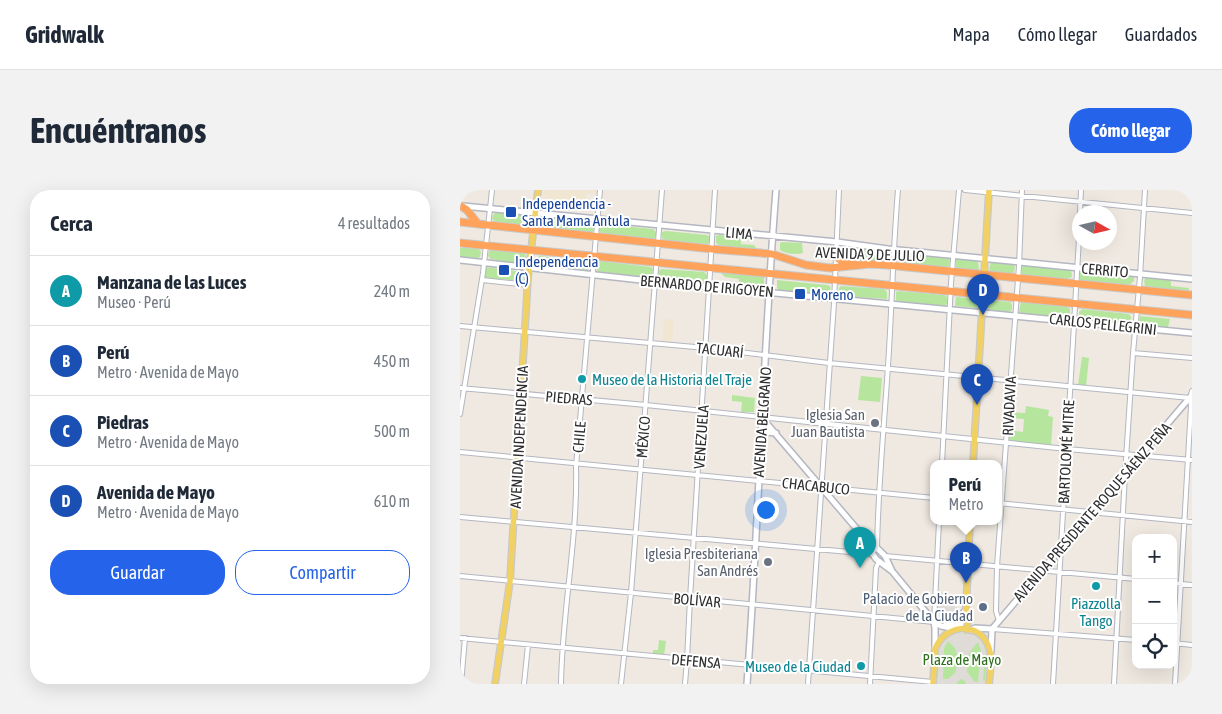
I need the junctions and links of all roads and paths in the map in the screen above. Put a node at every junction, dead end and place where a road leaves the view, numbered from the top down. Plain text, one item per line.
1 (492, 190) edge
2 (538, 190) edge
3 (600, 190) edge
4 (662, 190) edge
5 (715, 190) edge
6 (776, 190) edge
7 (839, 190) edge
8 (898, 190) edge
9 (959, 190) edge
10 (965, 190) edge
11 (1022, 190) edge
12 (1081, 190) edge
13 (1145, 190) edge
14 (989, 191) edge
15 (1021, 196) junction
16 (1081, 202) junction
17 (1081, 205) edge
18 (461, 206) edge
19 (1144, 208) junction
20 (489, 209) junction
21 (536, 214) junction
22 (1192, 214) edge
23 (596, 220) junction
24 (460, 222) edge
25 (478, 224) junction
26 (488, 226) junction
27 (660, 226) junction
28 (534, 230) junction
29 (714, 231) junction
30 (596, 237) junction
31 (773, 237) junction
32 (837, 242) junction
33 (460, 243) edge
34 (658, 243) junction
35 (486, 246) junction
36 (712, 249) junction
37 (894, 249) junction
38 (532, 250) junction
39 (1078, 250) edge
40 (772, 254) junction
41 (953, 255) junction
42 (594, 256) junction
43 (836, 257) junction
44 (985, 258) junction
45 (460, 260) edge
46 (484, 262) junction
47 (1019, 262) junction
48 (656, 263) junction
49 (863, 265) junction
50 (893, 266) junction
51 (529, 268) junction
52 (711, 268) junction
53 (836, 268) junction
54 (1076, 268) junction
55 (952, 272) junction
56 (593, 274) junction
57 (771, 274) junction
58 (1140, 274) junction
59 (984, 275) junction
60 (1018, 278) junction
61 (1192, 279) edge
62 (482, 280) junction
63 (655, 281) junction
64 (835, 281) junction
65 (1076, 284) junction
66 (528, 285) junction
67 (710, 286) junction
68 (892, 287) junction
69 (1139, 289) junction
70 (770, 292) junction
71 (950, 292) junction
72 (982, 295) junction
73 (1192, 295) edge
74 (834, 298) junction
75 (1016, 298) junction
76 (891, 304) junction
77 (1074, 304) junction
78 (950, 309) junction
79 (1137, 310) junction
80 (982, 312) junction
81 (1192, 315) edge
82 (1015, 316) junction
83 (1074, 322) junction
84 (460, 326) edge
85 (473, 327) junction
86 (1135, 328) junction
87 (525, 333) junction
88 (1192, 333) edge
89 (587, 338) junction
90 (649, 344) junction
91 (706, 348) junction
92 (1133, 353) junction
93 (766, 356) junction
94 (1192, 358) edge
95 (829, 363) junction
96 (888, 368) junction
97 (947, 375) junction
98 (979, 378) junction
99 (1010, 381) junction
100 (1070, 387) junction
101 (462, 388) edge
102 (521, 394) junction
103 (1130, 394) junction
104 (1191, 396) edge
105 (582, 400) junction
106 (646, 405) junction
107 (702, 411) junction
108 (460, 414) edge
109 (761, 417) junction
110 (825, 424) junction
111 (883, 431) junction
112 (776, 433) junction
113 (761, 436) junction
114 (944, 437) junction
115 (975, 440) junction
116 (1006, 443) junction
117 (1067, 449) junction
118 (460, 452) edge
119 (1126, 454) junction
120 (1141, 455) junction
121 (517, 457) junction
122 (942, 460) edge
123 (974, 460) edge
124 (1190, 460) edge
125 (577, 463) junction
126 (641, 469) junction
127 (1125, 474) junction
128 (698, 475) junction
129 (758, 480) junction
130 (1002, 483) edge
131 (821, 487) junction
132 (880, 493) junction
133 (930, 498) edge
134 (1002, 503) edge
135 (1063, 509) junction
136 (1092, 512) junction
137 (1123, 515) junction
138 (460, 517) edge
139 (514, 522) junction
140 (1184, 522) junction
141 (1192, 522) edge
142 (939, 525) edge
143 (970, 525) edge
144 (999, 525) edge
145 (575, 526) junction
146 (636, 533) junction
147 (694, 538) junction
148 (755, 544) junction
149 (1061, 548) junction
150 (817, 549) junction
151 (874, 551) junction
152 (885, 556) junction
153 (879, 561) junction
154 (937, 562) junction
155 (968, 564) junction
156 (998, 566) junction
157 (1043, 570) junction
158 (892, 571) junction
159 (1059, 572) junction
160 (460, 576) edge
161 (1119, 577) junction
162 (1132, 579) edge
163 (510, 581) junction
164 (1177, 584) edge
165 (1180, 584) junction
166 (1192, 585) edge
167 (569, 587) junction
168 (631, 593) junction
169 (690, 599) junction
170 (753, 605) junction
171 (813, 610) junction
172 (966, 610) junction
173 (873, 616) junction
174 (999, 621) junction
175 (934, 622) junction
176 (1177, 624) edge
177 (958, 629) junction
178 (992, 629) junction
179 (969, 630) junction
180 (1056, 633) junction
181 (460, 638) edge
182 (465, 638) junction
183 (1117, 638) junction
184 (1132, 640) edge
185 (500, 642) junction
186 (1177, 643) edge
187 (528, 645) junction
188 (1192, 645) edge
189 (562, 648) junction
190 (934, 649) junction
191 (991, 653) junction
192 (624, 654) junction
193 (687, 660) junction
194 (748, 666) junction
195 (1175, 669) edge
196 (809, 671) junction
197 (870, 678) junction
198 (933, 683) edge
199 (461, 684) edge
200 (495, 684) edge
201 (524, 684) edge
202 (561, 684) edge
203 (622, 684) edge
204 (684, 684) edge
205 (747, 684) edge
206 (808, 684) edge
207 (870, 684) edge
208 (989, 684) edge
209 (1053, 684) edge
210 (1114, 684) edge
211 (1175, 684) edge

1 - 20 street
2 - 21 main road, AVENIDA INDEPENDENCIA
3 - 23 street, CHILE
4 - 27 street, MÉXICO
5 - 29 street, VENEZUELA
6 - 31 street, AVENIDA BELGRANO
7 - 32 street
8 - 37 street
9 - 41 street
10 - 14 street
11 - 15 street, RIVADAVIA
12 - 16 street
13 - 19 street
14 - 15 street
14 - 44 main road
15 - 16 street
15 - 47 street, RIVADAVIA
16 - 17 street
16 - 19 street
18 - 20 street, LIMA
18 - 25 highway
19 - 22 street
19 - 58 street
20 - 21 street, LIMA
20 - 26 street
21 - 23 street, LIMA
21 - 28 main road, AVENIDA INDEPENDENCIA
23 - 27 street, LIMA
23 - 30 street, CHILE
24 - 25 highway, AVENIDA 9 DE JULIO
25 - 26 highway, AVENIDA 9 DE JULIO
26 - 28 highway, AVENIDA 9 DE JULIO
26 - 35 street
27 - 29 street, LIMA
27 - 34 street, MÉXICO
28 - 30 highway, AVENIDA 9 DE JULIO
28 - 38 main road, AVENIDA INDEPENDENCIA
29 - 31 street, LIMA
29 - 36 street, VENEZUELA
30 - 34 highway, AVENIDA 9 DE JULIO
30 - 42 street, CHILE
31 - 32 street, LIMA
31 - 40 street, AVENIDA BELGRANO
32 - 37 street, LIMA
32 - 43 street
33 - 35 highway, AVENIDA 9 DE JULIO
34 - 36 highway, AVENIDA 9 DE JULIO
34 - 48 street, MÉXICO
35 - 38 highway, AVENIDA 9 DE JULIO
35 - 46 street
36 - 40 highway, AVENIDA 9 DE JULIO
36 - 52 street, VENEZUELA
37 - 41 street, LIMA
37 - 50 street
38 - 42 highway, AVENIDA 9 DE JULIO
38 - 51 main road, AVENIDA INDEPENDENCIA
39 - 54 street, BARTOLOMÉ MITRE
40 - 53 highway, AVENIDA 9 DE JULIO
40 - 57 street, AVENIDA BELGRANO
41 - 44 street, LIMA
41 - 55 street
42 - 48 highway, AVENIDA 9 DE JULIO
42 - 56 street, CHILE
43 - 49 highway
43 - 53 street
44 - 47 street, LIMA
44 - 59 main road
45 - 46 street, BERNARDO DE IRIGOYEN
46 - 51 street, BERNARDO DE IRIGOYEN
46 - 62 street
47 - 54 street, CERRITO
47 - 60 street, RIVADAVIA
48 - 52 highway, AVENIDA 9 DE JULIO
48 - 63 street, MÉXICO
49 - 50 highway, AVENIDA 9 DE JULIO
49 - 53 highway, AVENIDA 9 DE JULIO
50 - 55 highway, AVENIDA 9 DE JULIO
50 - 68 street
51 - 56 street, BERNARDO DE IRIGOYEN
51 - 66 main road, AVENIDA INDEPENDENCIA
52 - 57 highway, AVENIDA 9 DE JULIO
52 - 67 street, VENEZUELA
53 - 64 street
54 - 58 street, CERRITO
54 - 65 street, BARTOLOMÉ MITRE
55 - 59 highway, AVENIDA 9 DE JULIO
55 - 71 street
56 - 63 street, BERNARDO DE IRIGOYEN
56 - 89 street, CHILE
57 - 64 highway, AVENIDA 9 DE JULIO
57 - 70 street, AVENIDA BELGRANO
58 - 61 street, CERRITO
58 - 69 street
59 - 60 highway, AVENIDA 9 DE JULIO
59 - 72 main road
60 - 65 highway, AVENIDA 9 DE JULIO
60 - 75 street, RIVADAVIA
62 - 66 street
62 - 85 street
63 - 67 street, BERNARDO DE IRIGOYEN
63 - 90 street, MÉXICO
64 - 68 highway, AVENIDA 9 DE JULIO
64 - 74 street
65 - 69 highway, AVENIDA 9 DE JULIO
65 - 77 street, BARTOLOMÉ MITRE
66 - 87 main road, AVENIDA INDEPENDENCIA
67 - 70 street, BERNARDO DE IRIGOYEN
67 - 91 street, VENEZUELA
68 - 71 highway, AVENIDA 9 DE JULIO
68 - 76 street
69 - 73 highway, AVENIDA 9 DE JULIO
69 - 79 street
70 - 74 street, BERNARDO DE IRIGOYEN
70 - 93 street, AVENIDA BELGRANO
71 - 72 highway, AVENIDA 9 DE JULIO
71 - 78 street
72 - 75 highway, AVENIDA 9 DE JULIO
72 - 80 main road
74 - 76 street, BERNARDO DE IRIGOYEN
74 - 95 street
75 - 77 highway, AVENIDA 9 DE JULIO
75 - 82 street, RIVADAVIA
76 - 78 street, BERNARDO DE IRIGOYEN
76 - 96 street
77 - 79 highway, AVENIDA 9 DE JULIO
77 - 83 street, BARTOLOMÉ MITRE
78 - 80 street, BERNARDO DE IRIGOYEN
78 - 97 street
79 - 81 highway, AVENIDA 9 DE JULIO
79 - 86 street
80 - 82 street, BERNARDO DE IRIGOYEN
80 - 98 main road
82 - 83 street, CARLOS PELLEGRINI
82 - 99 street, RIVADAVIA
83 - 86 street, CARLOS PELLEGRINI
83 - 100 street, BARTOLOMÉ MITRE
84 - 85 street, TACUARÍ
85 - 87 street, TACUARÍ
85 - 101 street
86 - 88 street, CARLOS PELLEGRINI
86 - 92 street
87 - 89 street, TACUARÍ
87 - 102 main road, AVENIDA INDEPENDENCIA
89 - 90 street, TACUARÍ
89 - 105 street, CHILE
90 - 91 street, TACUARÍ
90 - 106 street, MÉXICO
91 - 93 street, TACUARÍ
91 - 107 street, VENEZUELA
92 - 94 street
92 - 103 street
93 - 95 street, TACUARÍ
93 - 109 street, AVENIDA BELGRANO
95 - 96 street, TACUARÍ
95 - 110 street
96 - 97 street, TACUARÍ
96 - 111 street
97 - 98 street, TACUARÍ
97 - 114 street
98 - 99 street, TACUARÍ
98 - 115 main road
99 - 100 street, TACUARÍ
99 - 116 street, RIVADAVIA
100 - 103 street, TACUARÍ
100 - 117 street, BARTOLOMÉ MITRE
101 - 102 street, PIEDRAS
101 - 108 street
102 - 105 street, PIEDRAS
102 - 121 main road, AVENIDA INDEPENDENCIA
103 - 104 street, TACUARÍ
103 - 119 street
104 - 120 street, AVENIDA PRESIDENTE ROQUE SÁENZ PEÑA
104 - 124 street
105 - 106 street, PIEDRAS
105 - 125 street, CHILE
106 - 107 street, PIEDRAS
106 - 126 street, MÉXICO
107 - 109 street, PIEDRAS
107 - 128 street, VENEZUELA
109 - 110 street, PIEDRAS
109 - 112 street
109 - 113 street, AVENIDA BELGRANO
110 - 111 street, PIEDRAS
110 - 131 street
111 - 114 street, PIEDRAS
111 - 132 street
112 - 113 street
112 - 131 street
113 - 129 street, AVENIDA BELGRANO
114 - 115 street, PIEDRAS
114 - 122 street
115 - 116 street, PIEDRAS
115 - 123 main road
116 - 117 street, PIEDRAS
116 - 130 street, RIVADAVIA
117 - 119 street, PIEDRAS
117 - 135 street, BARTOLOMÉ MITRE
118 - 121 street, CHACABUCO
119 - 120 street, PIEDRAS
119 - 127 street
120 - 124 street, PIEDRAS
120 - 127 street, AVENIDA PRESIDENTE ROQUE SÁENZ PEÑA
121 - 125 street, CHACABUCO
121 - 139 main road, AVENIDA INDEPENDENCIA
124 - 140 street
125 - 126 street, CHACABUCO
125 - 145 street, CHILE
126 - 128 street, CHACABUCO
126 - 146 street, MÉXICO
127 - 136 street, AVENIDA PRESIDENTE ROQUE SÁENZ PEÑA
127 - 137 street
128 - 129 street, CHACABUCO
128 - 147 street, VENEZUELA
129 - 131 street, CHACABUCO
129 - 148 street, AVENIDA BELGRANO
131 - 132 street, CHACABUCO
131 - 150 street
131 - 151 street
132 - 133 street, CHACABUCO
132 - 151 street
134 - 135 street
135 - 136 street
135 - 149 street, BARTOLOMÉ MITRE
136 - 137 street
136 - 149 street, AVENIDA PRESIDENTE ROQUE SÁENZ PEÑA
137 - 140 street
137 - 161 street
138 - 139 street
139 - 145 street
139 - 163 main road, AVENIDA INDEPENDENCIA
140 - 141 street
140 - 165 street
142 - 154 street
143 - 155 main road
144 - 156 street, RIVADAVIA
145 - 146 street
145 - 167 street, CHILE
146 - 147 street
146 - 168 street, MÉXICO
147 - 148 street
147 - 169 street, VENEZUELA
148 - 150 street
148 - 170 street, AVENIDA BELGRANO
149 - 157 street, AVENIDA PRESIDENTE ROQUE SÁENZ PEÑA
149 - 159 street, BARTOLOMÉ MITRE
150 - 151 street
150 - 171 street
151 - 152 street
151 - 153 street
152 - 153 street
152 - 154 street
152 - 158 street
153 - 158 street
153 - 173 street
154 - 155 street
154 - 175 street
155 - 156 street
155 - 172 main road
156 - 157 street
156 - 174 street, RIVADAVIA
157 - 159 street
157 - 174 street, AVENIDA PRESIDENTE ROQUE SÁENZ PEÑA
158 - 175 street
159 - 161 street
159 - 180 street, BARTOLOMÉ MITRE
160 - 163 street, BOLÍVAR
161 - 162 street
161 - 183 street
163 - 167 street, BOLÍVAR
163 - 185 main road, AVENIDA INDEPENDENCIA
164 - 165 street
165 - 166 street
165 - 176 street
167 - 168 street, BOLÍVAR
167 - 189 street, CHILE
168 - 169 street, BOLÍVAR
168 - 192 street, MÉXICO
169 - 170 street, BOLÍVAR
169 - 193 street, VENEZUELA
170 - 171 street, BOLÍVAR
170 - 194 street, AVENIDA BELGRANO
171 - 173 street, BOLÍVAR
171 - 196 street
172 - 175 street, BOLÍVAR
172 - 179 main road
173 - 175 street, BOLÍVAR
173 - 197 street
174 - 178 street, AVENIDA PRESIDENTE ROQUE SÁENZ PEÑA
175 - 177 street, BOLÍVAR
175 - 190 street
177 - 179 main road, BOLÍVAR
177 - 190 main road
178 - 179 street, BOLÍVAR
178 - 180 street
178 - 191 street
179 - 191 main road
180 - 183 street
180 - 209 street, BARTOLOMÉ MITRE
181 - 182 street, DEFENSA
182 - 185 street, DEFENSA
182 - 199 street
183 - 184 street
183 - 210 street
185 - 187 street, DEFENSA
185 - 200 main road, AVENIDA INDEPENDENCIA
186 - 188 street
187 - 189 street, DEFENSA
187 - 201 street
189 - 192 street, DEFENSA
189 - 202 street, CHILE
190 - 198 main road
191 - 208 main road
192 - 193 street, DEFENSA
192 - 203 street, MÉXICO
193 - 194 street, DEFENSA
193 - 204 street, VENEZUELA
194 - 196 street, DEFENSA
194 - 205 street, AVENIDA BELGRANO
195 - 211 street
196 - 197 street, DEFENSA
196 - 206 street
197 - 198 street, DEFENSA
197 - 207 street

